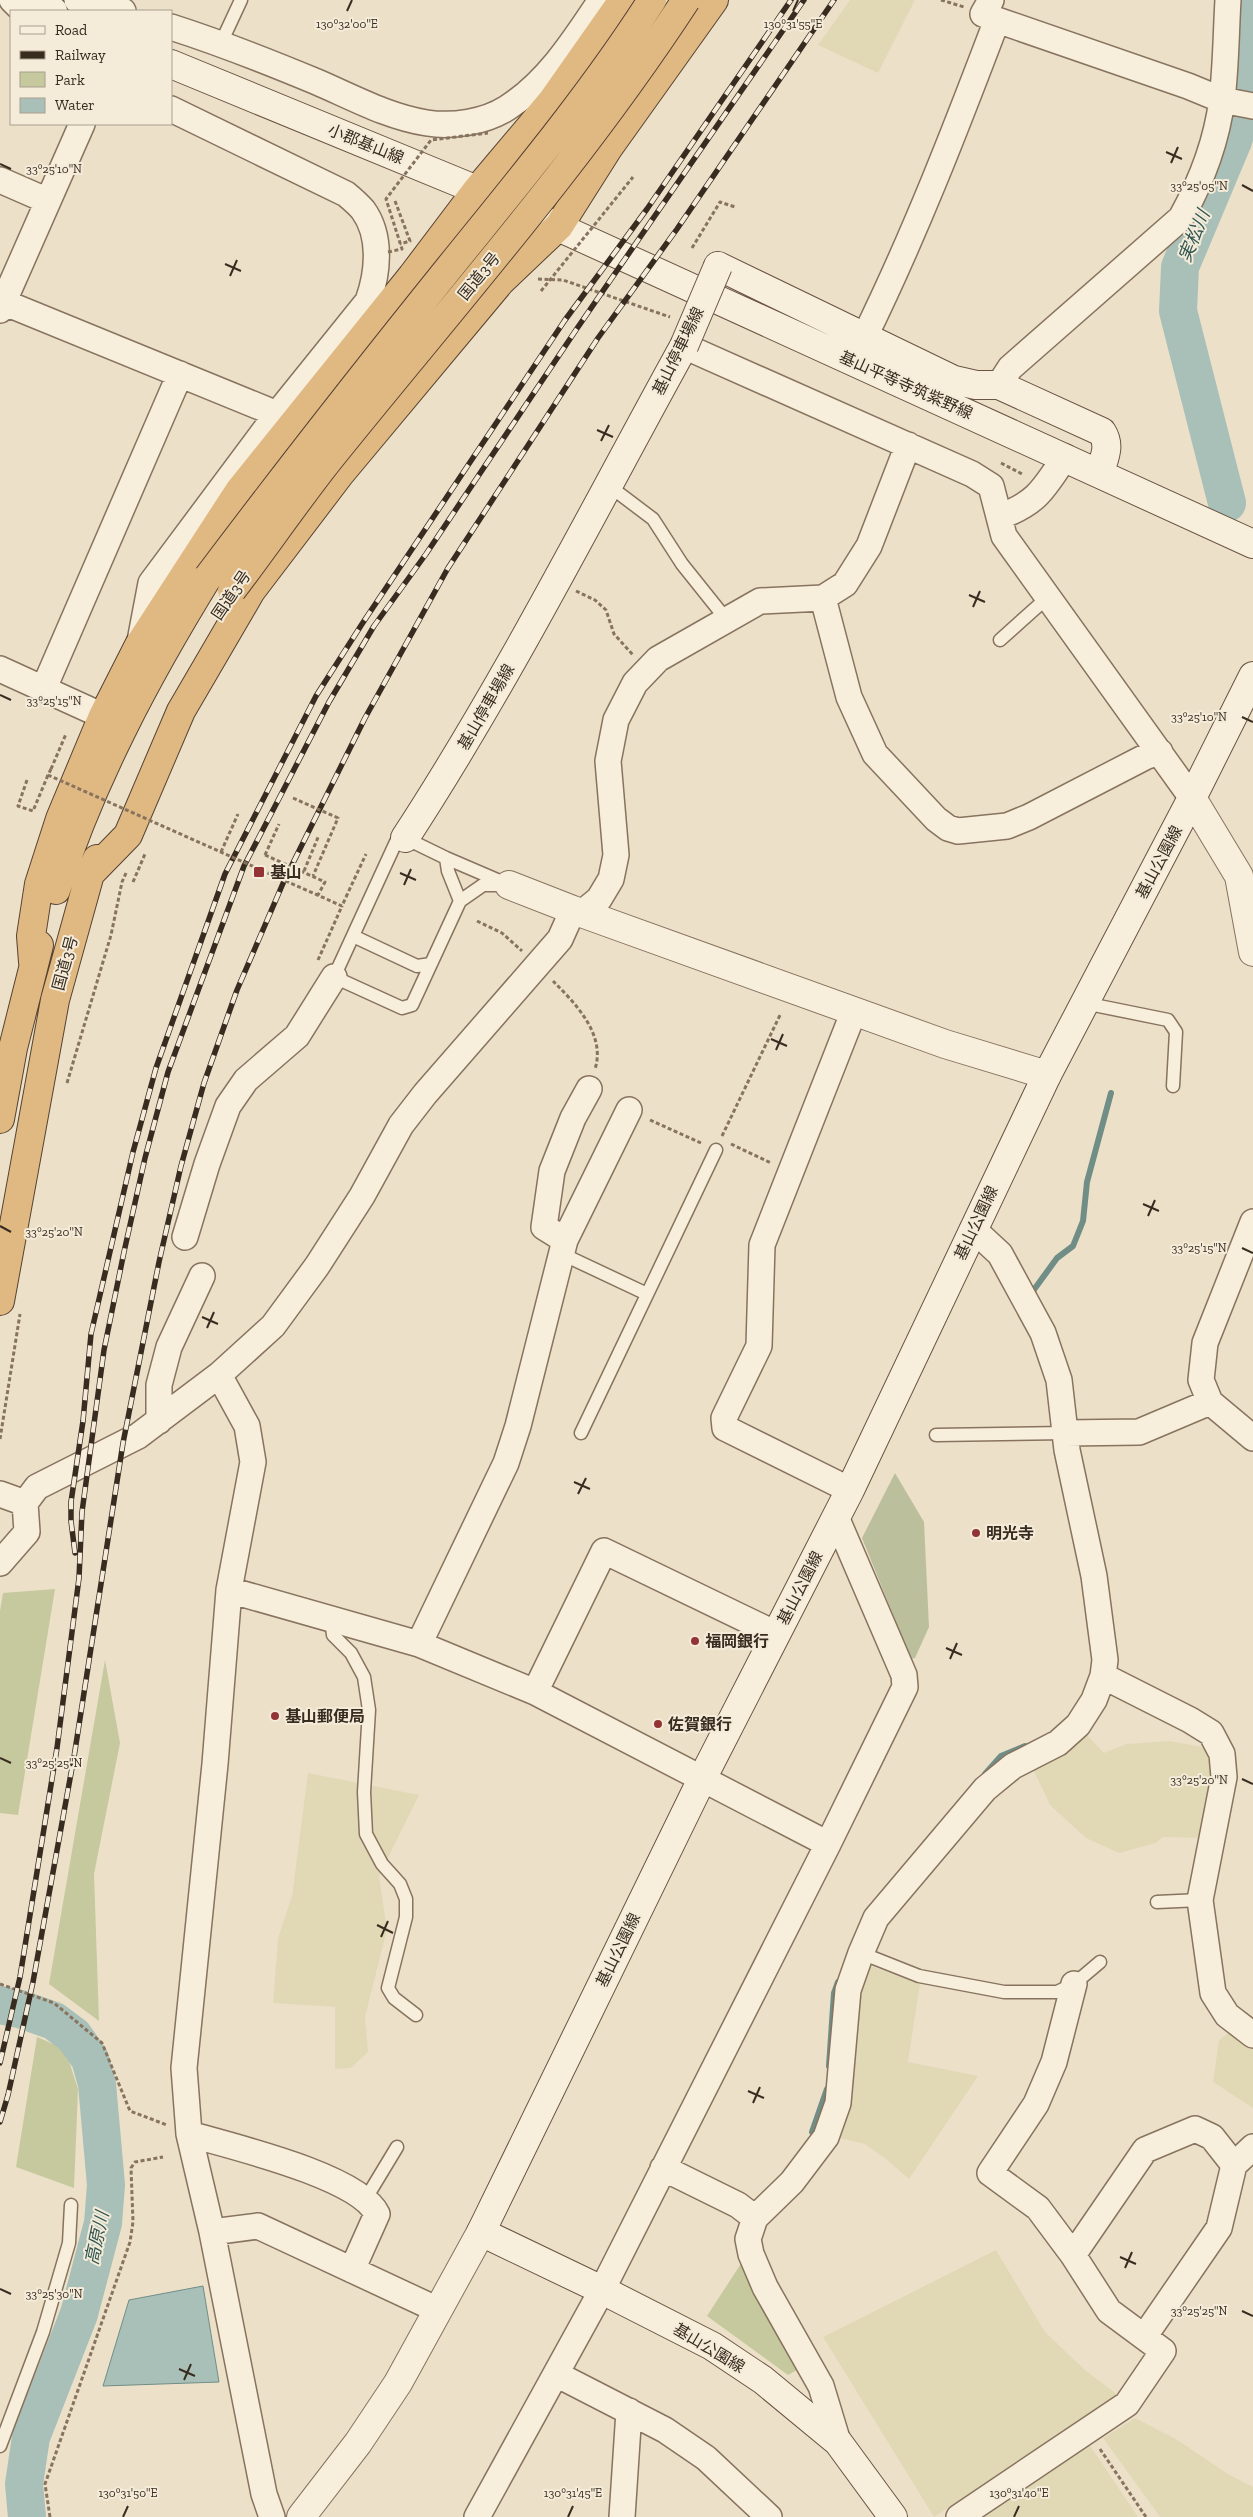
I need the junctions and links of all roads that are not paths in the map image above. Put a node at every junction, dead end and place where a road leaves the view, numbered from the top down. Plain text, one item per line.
1 (12, 0) edge
2 (29, 0) edge
3 (78, 0) edge
4 (241, 0) edge
5 (601, 0) edge
6 (623, 0) edge
7 (652, 0) edge
8 (686, 0) edge
9 (714, 0) edge
10 (1228, 0) edge
11 (22, 10) edge
12 (51, 10) edge
13 (119, 10) edge
14 (994, 10) edge
15 (172, 26) edge
16 (221, 43) junction
17 (172, 64) edge
18 (1222, 100) junction
19 (1253, 106) edge
20 (172, 109) edge
21 (82, 125) edge
22 (0, 180) edge
23 (477, 190) junction
24 (48, 201) junction
25 (559, 226) junction
26 (2, 306) edge
27 (864, 338) junction
28 (684, 346) junction
29 (180, 374) junction
30 (999, 385) junction
31 (277, 414) junction
32 (908, 445) junction
33 (1065, 457) junction
34 (1100, 472) junction
35 (608, 485) junction
36 (999, 517) junction
37 (1253, 544) edge
38 (1048, 596) junction
39 (823, 598) junction
40 (726, 619) junction
41 (1000, 640) dead end
42 (139, 645) junction
43 (0, 669) edge
44 (1253, 676) edge
45 (44, 688) junction
46 (103, 716) junction
47 (1160, 752) junction
48 (1192, 798) junction
49 (405, 838) junction
50 (446, 858) junction
51 (90, 874) junction
52 (509, 885) junction
53 (460, 901) junction
54 (578, 912) junction
55 (352, 936) junction
56 (1253, 952) edge
57 (33, 962) junction
58 (431, 964) junction
59 (324, 973) junction
60 (1084, 1003) junction
61 (854, 1011) junction
62 (7, 1047) edge
63 (1046, 1075) junction
64 (1173, 1086) dead end
65 (589, 1089) road end
66 (629, 1110) road end
67 (0, 1119) edge
68 (718, 1145) road end
69 (1253, 1222) edge
70 (973, 1229) junction
71 (185, 1237) dead end
72 (564, 1247) junction
73 (202, 1276) dead end
74 (648, 1294) junction
75 (11, 1304) edge
76 (219, 1375) junction
77 (1210, 1402) junction
78 (158, 1420) junction
79 (581, 1433) dead end
80 (1066, 1433) junction
81 (936, 1435) dead end
82 (1253, 1438) edge
83 (850, 1490) junction
84 (0, 1494) edge
85 (25, 1503) junction
86 (836, 1517) junction
87 (0, 1563) edge
88 (229, 1590) junction
89 (331, 1619) junction
90 (776, 1634) junction
91 (419, 1644) junction
92 (1103, 1676) junction
93 (535, 1692) junction
94 (702, 1779) junction
95 (828, 1844) junction
96 (1200, 1900) junction
97 (1157, 1902) dead end
98 (860, 1953) junction
99 (1100, 1962) dead end
100 (1074, 1984) junction
101 (416, 2015) dead end
102 (1253, 2034) edge
103 (188, 2134) junction
104 (397, 2147) dead end
105 (1253, 2147) edge
106 (1234, 2165) junction
107 (663, 2168) junction
108 (365, 2200) junction
109 (71, 2205) dead end
110 (755, 2218) junction
111 (212, 2232) junction
112 (481, 2232) junction
113 (1073, 2254) junction
114 (352, 2270) junction
115 (602, 2290) junction
116 (438, 2310) junction
117 (1144, 2337) junction
118 (556, 2374) junction
119 (629, 2412) junction
120 (838, 2442) junction
121 (0, 2446) edge
122 (272, 2517) edge
123 (301, 2517) edge
124 (477, 2517) edge
125 (622, 2517) edge
126 (768, 2517) edge
127 (893, 2517) edge
128 (959, 2517) edge

1 - 11 street
2 - 12 main road
3 - 13 street
4 - 16 lane
5 - 16 street
6 - 23 highway
7 - 57 highway, 国道3号, bridge
8 - 51 highway, 国道3号, bridge
9 - 25 highway
10 - 18 street
14 - 18 street
14 - 27 street
15 - 16 street
17 - 23 main road, 小郡基山線
18 - 19 street
18 - 30 street
20 - 31 street
21 - 24 street
22 - 24 street
23 - 25 main road, 小郡基山線
23 - 42 highway
24 - 26 street
25 - 33 main road, 基山平等寺筑紫野線
25 - 51 highway
26 - 29 street
27 - 28 main road, 基山停車場線, bridge
27 - 30 main road, 基山停車場線
28 - 32 street
28 - 35 main road, 基山停車場線
29 - 31 street
29 - 45 street
30 - 34 main road, 基山停車場線
31 - 42 street
32 - 36 street
32 - 39 street
33 - 34 main road, 基山平等寺筑紫野線
33 - 36 street
34 - 37 main road, 基山平等寺筑紫野線
35 - 40 lane
35 - 49 main road, 基山停車場線
36 - 38 street
38 - 41 lane
38 - 47 street
39 - 40 street
39 - 47 street
40 - 54 street
42 - 46 highway
43 - 45 street
44 - 48 main road, 基山公園線
45 - 46 street
46 - 57 highway
47 - 48 street
48 - 56 main road
48 - 60 main road, 基山公園線
49 - 50 lane
49 - 55 lane
50 - 52 lane
50 - 53 lane
51 - 75 highway, 国道3号
52 - 53 lane
52 - 54 main road
53 - 58 lane
54 - 61 main road
54 - 76 street
55 - 58 lane
55 - 59 lane
57 - 62 highway, 国道3号
58 - 59 lane
59 - 71 street
60 - 63 main road, 基山公園線
60 - 64 lane
61 - 63 main road
61 - 83 street
62 - 67 highway, 国道3号
63 - 70 main road, 基山公園線
65 - 72 street
66 - 72 street
68 - 74 lane
69 - 77 street
70 - 80 street
70 - 83 main road, 基山公園線
72 - 74 lane
72 - 91 street
73 - 78 street
74 - 79 lane
76 - 78 street
76 - 88 street
77 - 80 street
77 - 82 street
78 - 85 street
80 - 81 lane
80 - 92 street
83 - 86 main road, 基山公園線
84 - 85 street
85 - 87 street
86 - 90 main road, 基山公園線
86 - 95 street
88 - 89 street
88 - 103 street
89 - 91 street
89 - 101 lane
90 - 93 street
90 - 94 main road, 基山公園線
91 - 93 street
92 - 96 street
92 - 98 street
93 - 94 street
94 - 95 street
94 - 112 main road, 基山公園線
95 - 107 street
96 - 97 lane
96 - 102 street
98 - 100 lane
98 - 110 street
99 - 100 lane
100 - 113 street
103 - 108 street
103 - 111 street
104 - 108 lane
105 - 106 street
106 - 113 street
106 - 117 street
107 - 110 street
107 - 115 street
108 - 114 street
109 - 121 lane
110 - 120 street
111 - 114 street
111 - 122 street
112 - 115 main road, 基山公園線
112 - 116 main road
113 - 117 street
114 - 116 street
115 - 118 street
115 - 120 main road, 基山公園線
116 - 123 main road
117 - 128 street
118 - 119 street
118 - 124 street
119 - 125 street
119 - 126 street
120 - 127 main road, 基山公園線

